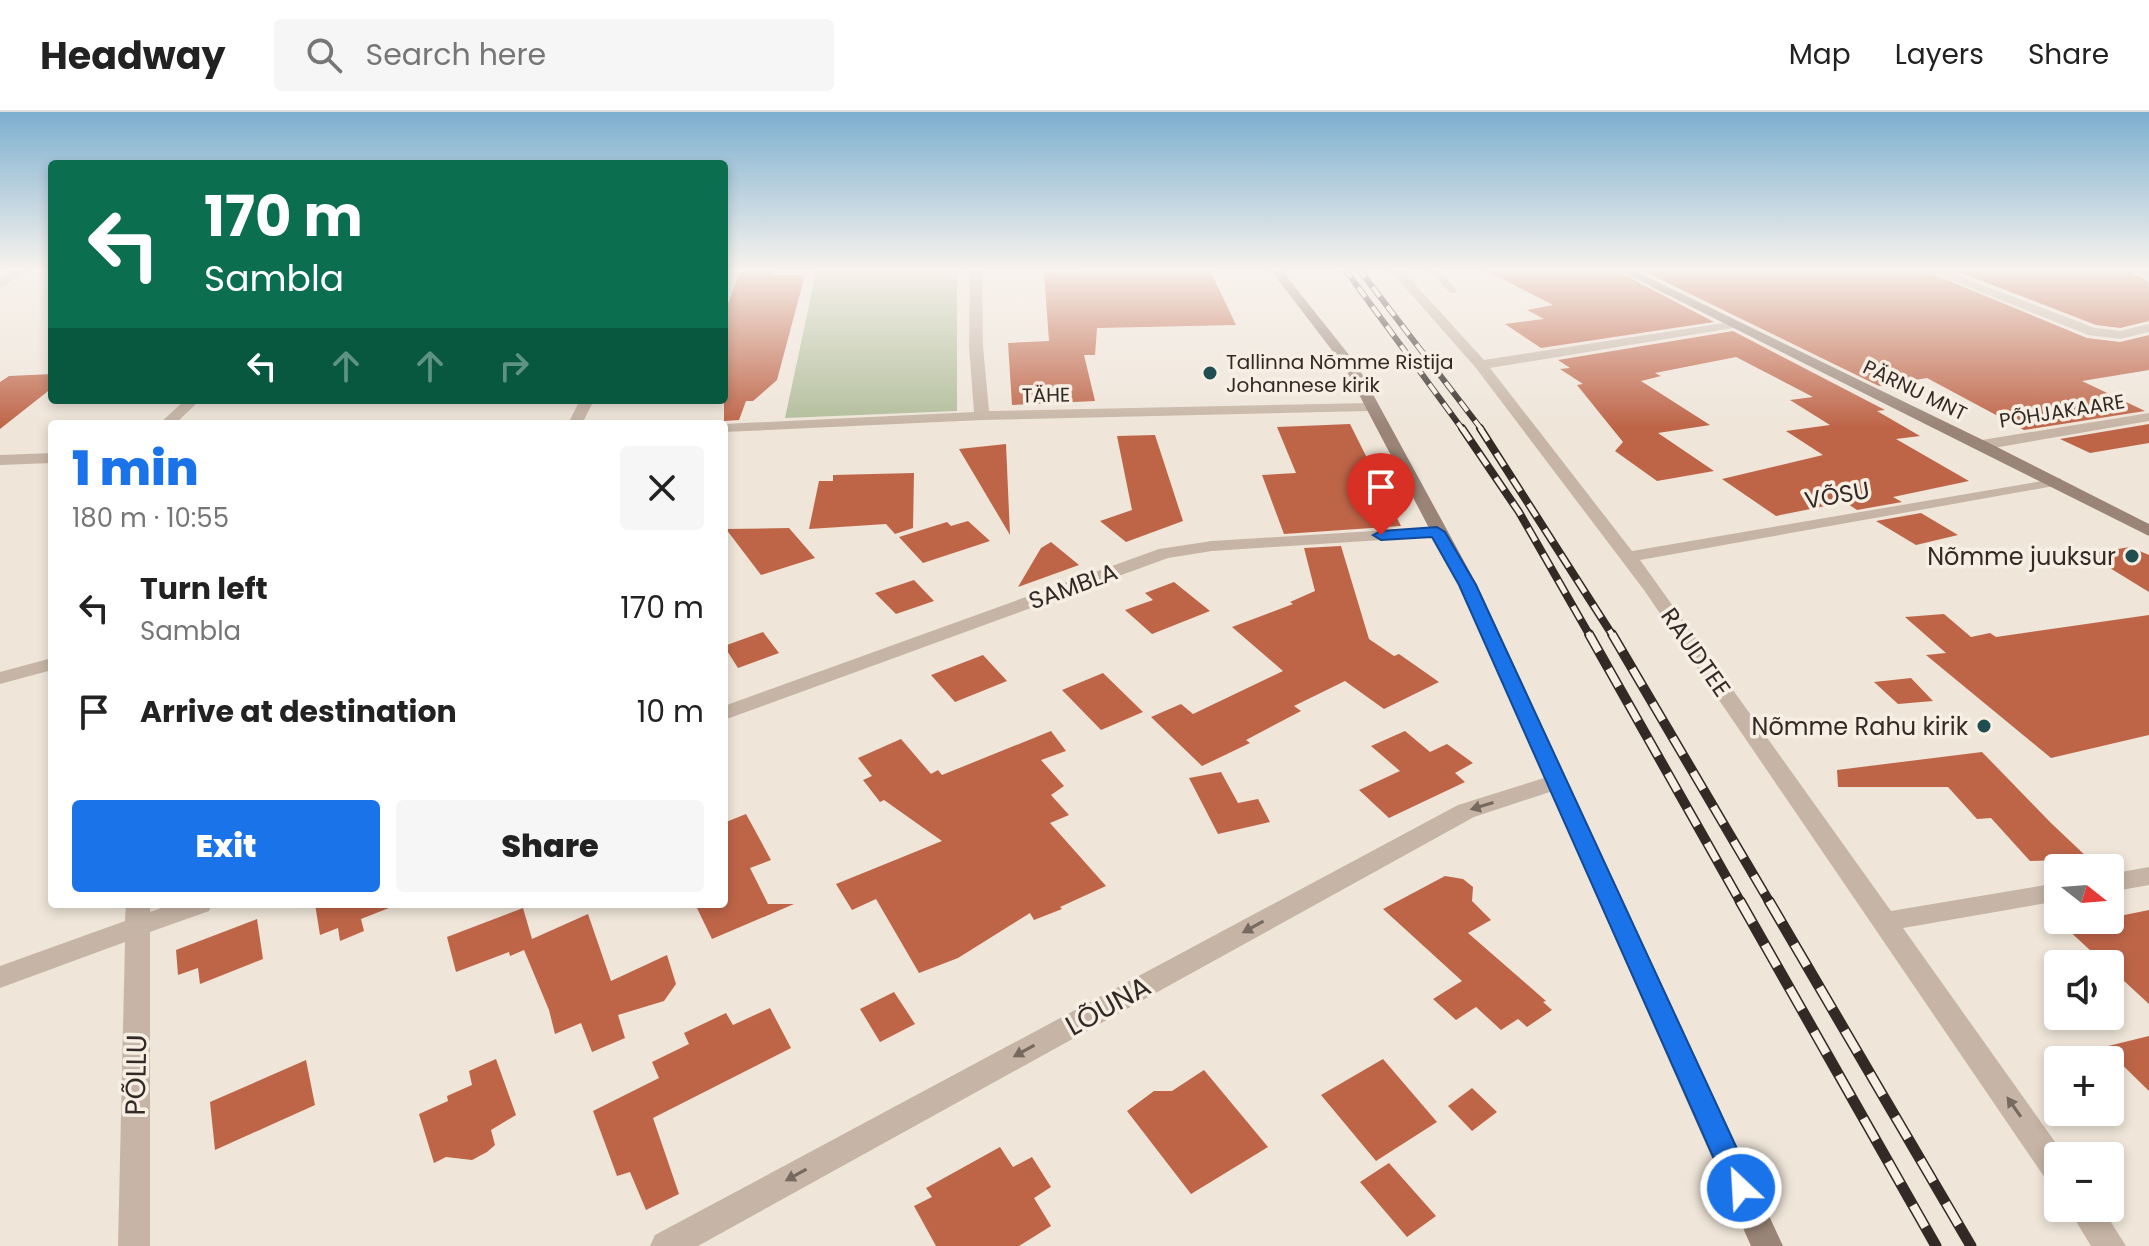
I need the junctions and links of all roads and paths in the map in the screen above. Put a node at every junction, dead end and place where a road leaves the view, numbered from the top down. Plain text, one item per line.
1 (976, 321) edge
2 (1315, 321) edge
3 (1441, 321) edge
4 (1727, 321) edge
5 (2064, 321) edge
6 (1733, 324) junction
7 (2149, 328) edge
8 (1481, 365) junction
9 (188, 404) edge
10 (1370, 407) junction
11 (982, 416) junction
12 (2149, 417) edge
13 (170, 420) edge
14 (728, 428) edge
15 (1982, 445) junction
16 (48, 458) edge
17 (0, 460) edge
18 (2054, 481) junction
19 (2149, 531) edge
20 (1437, 532) junction
21 (1628, 557) junction
22 (48, 665) edge
23 (0, 678) edge
24 (728, 712) edge
25 (1557, 782) junction
26 (2149, 876) edge
27 (2124, 880) edge
28 (2044, 894) edge
29 (177, 908) edge
30 (138, 915) edge
31 (1884, 922) junction
32 (0, 977) edge
33 (2044, 1151) edge
34 (2093, 1222) edge
35 (134, 1246) edge
36 (666, 1246) edge
37 (1767, 1246) edge
38 (2110, 1246) edge

1 - 11 street
2 - 10 street
3 - 8 street, RAUDTEE
4 - 6 street, PÄRNU MNT
5 - 7 street
6 - 8 street
6 - 15 street, PÄRNU MNT
8 - 21 street, RAUDTEE
9 - 13 street
10 - 11 street, TÄHE
10 - 20 street
11 - 14 street, TÄHE
12 - 15 street, PÕHJAKAARE
15 - 18 street, PÄRNU MNT
16 - 17 street
18 - 19 street, PÄRNU MNT
18 - 21 street, VÕSU
20 - 24 street, SAMBLA
20 - 25 street
21 - 31 street, RAUDTEE
22 - 23 street
25 -> 36 street, LÕUNA
25 - 37 street
26 - 27 street
28 - 31 street
29 - 30 street
30 - 32 street
30 - 35 street, PÕLLU
33 -> 31 street, RAUDTEE
34 - 38 street

